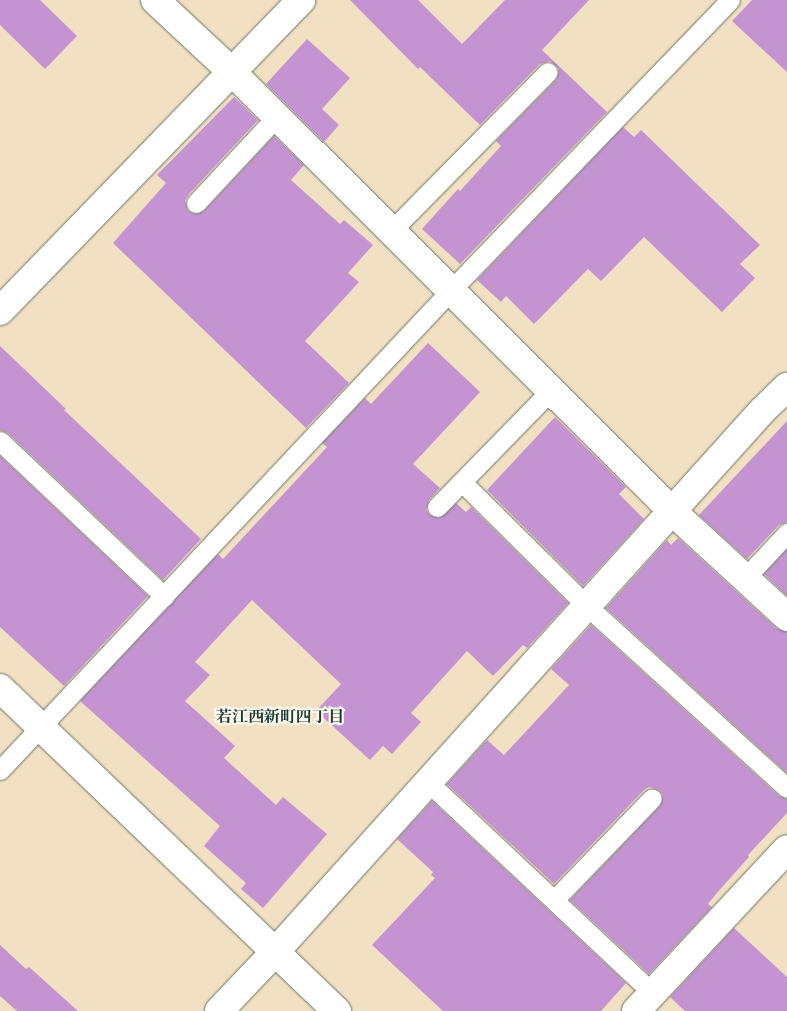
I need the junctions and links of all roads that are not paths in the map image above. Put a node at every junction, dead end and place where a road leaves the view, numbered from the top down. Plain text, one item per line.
1 (155, 0) edge
2 (301, 0) edge
3 (730, 0) edge
4 (232, 72) junction
5 (548, 72) dead end
6 (276, 116) junction
7 (196, 203) dead end
8 (392, 231) junction
9 (451, 290) junction
10 (0, 312) edge
11 (787, 387) edge
12 (550, 390) junction
13 (0, 441) edge
14 (462, 482) junction
15 (437, 507) dead end
16 (673, 512) junction
17 (787, 533) edge
18 (745, 578) junction
19 (164, 596) junction
20 (587, 606) junction
21 (787, 617) edge
22 (0, 688) edge
23 (41, 727) junction
24 (0, 770) edge
25 (428, 782) junction
26 (787, 788) edge
27 (652, 798) dead end
28 (787, 849) edge
29 (554, 900) junction
30 (276, 951) junction
31 (645, 1002) edge
32 (219, 1011) edge
33 (337, 1011) edge

1 - 4 street
2 - 4 street
3 - 9 lane
4 - 6 street
4 - 10 street
5 - 8 lane
6 - 7 lane
6 - 8 street
8 - 9 street
9 - 12 street
9 - 19 lane
11 - 16 street
12 - 14 lane
12 - 16 street
13 - 19 lane
14 - 15 lane
14 - 20 lane
16 - 18 street
16 - 20 street
17 - 18 lane
18 - 21 street
19 - 23 lane
20 - 25 street
20 - 26 lane
22 - 23 street
23 - 24 lane
23 - 30 street
25 - 29 lane
25 - 30 street
27 - 29 lane
28 - 31 street
29 - 31 lane
30 - 32 street
30 - 33 street

